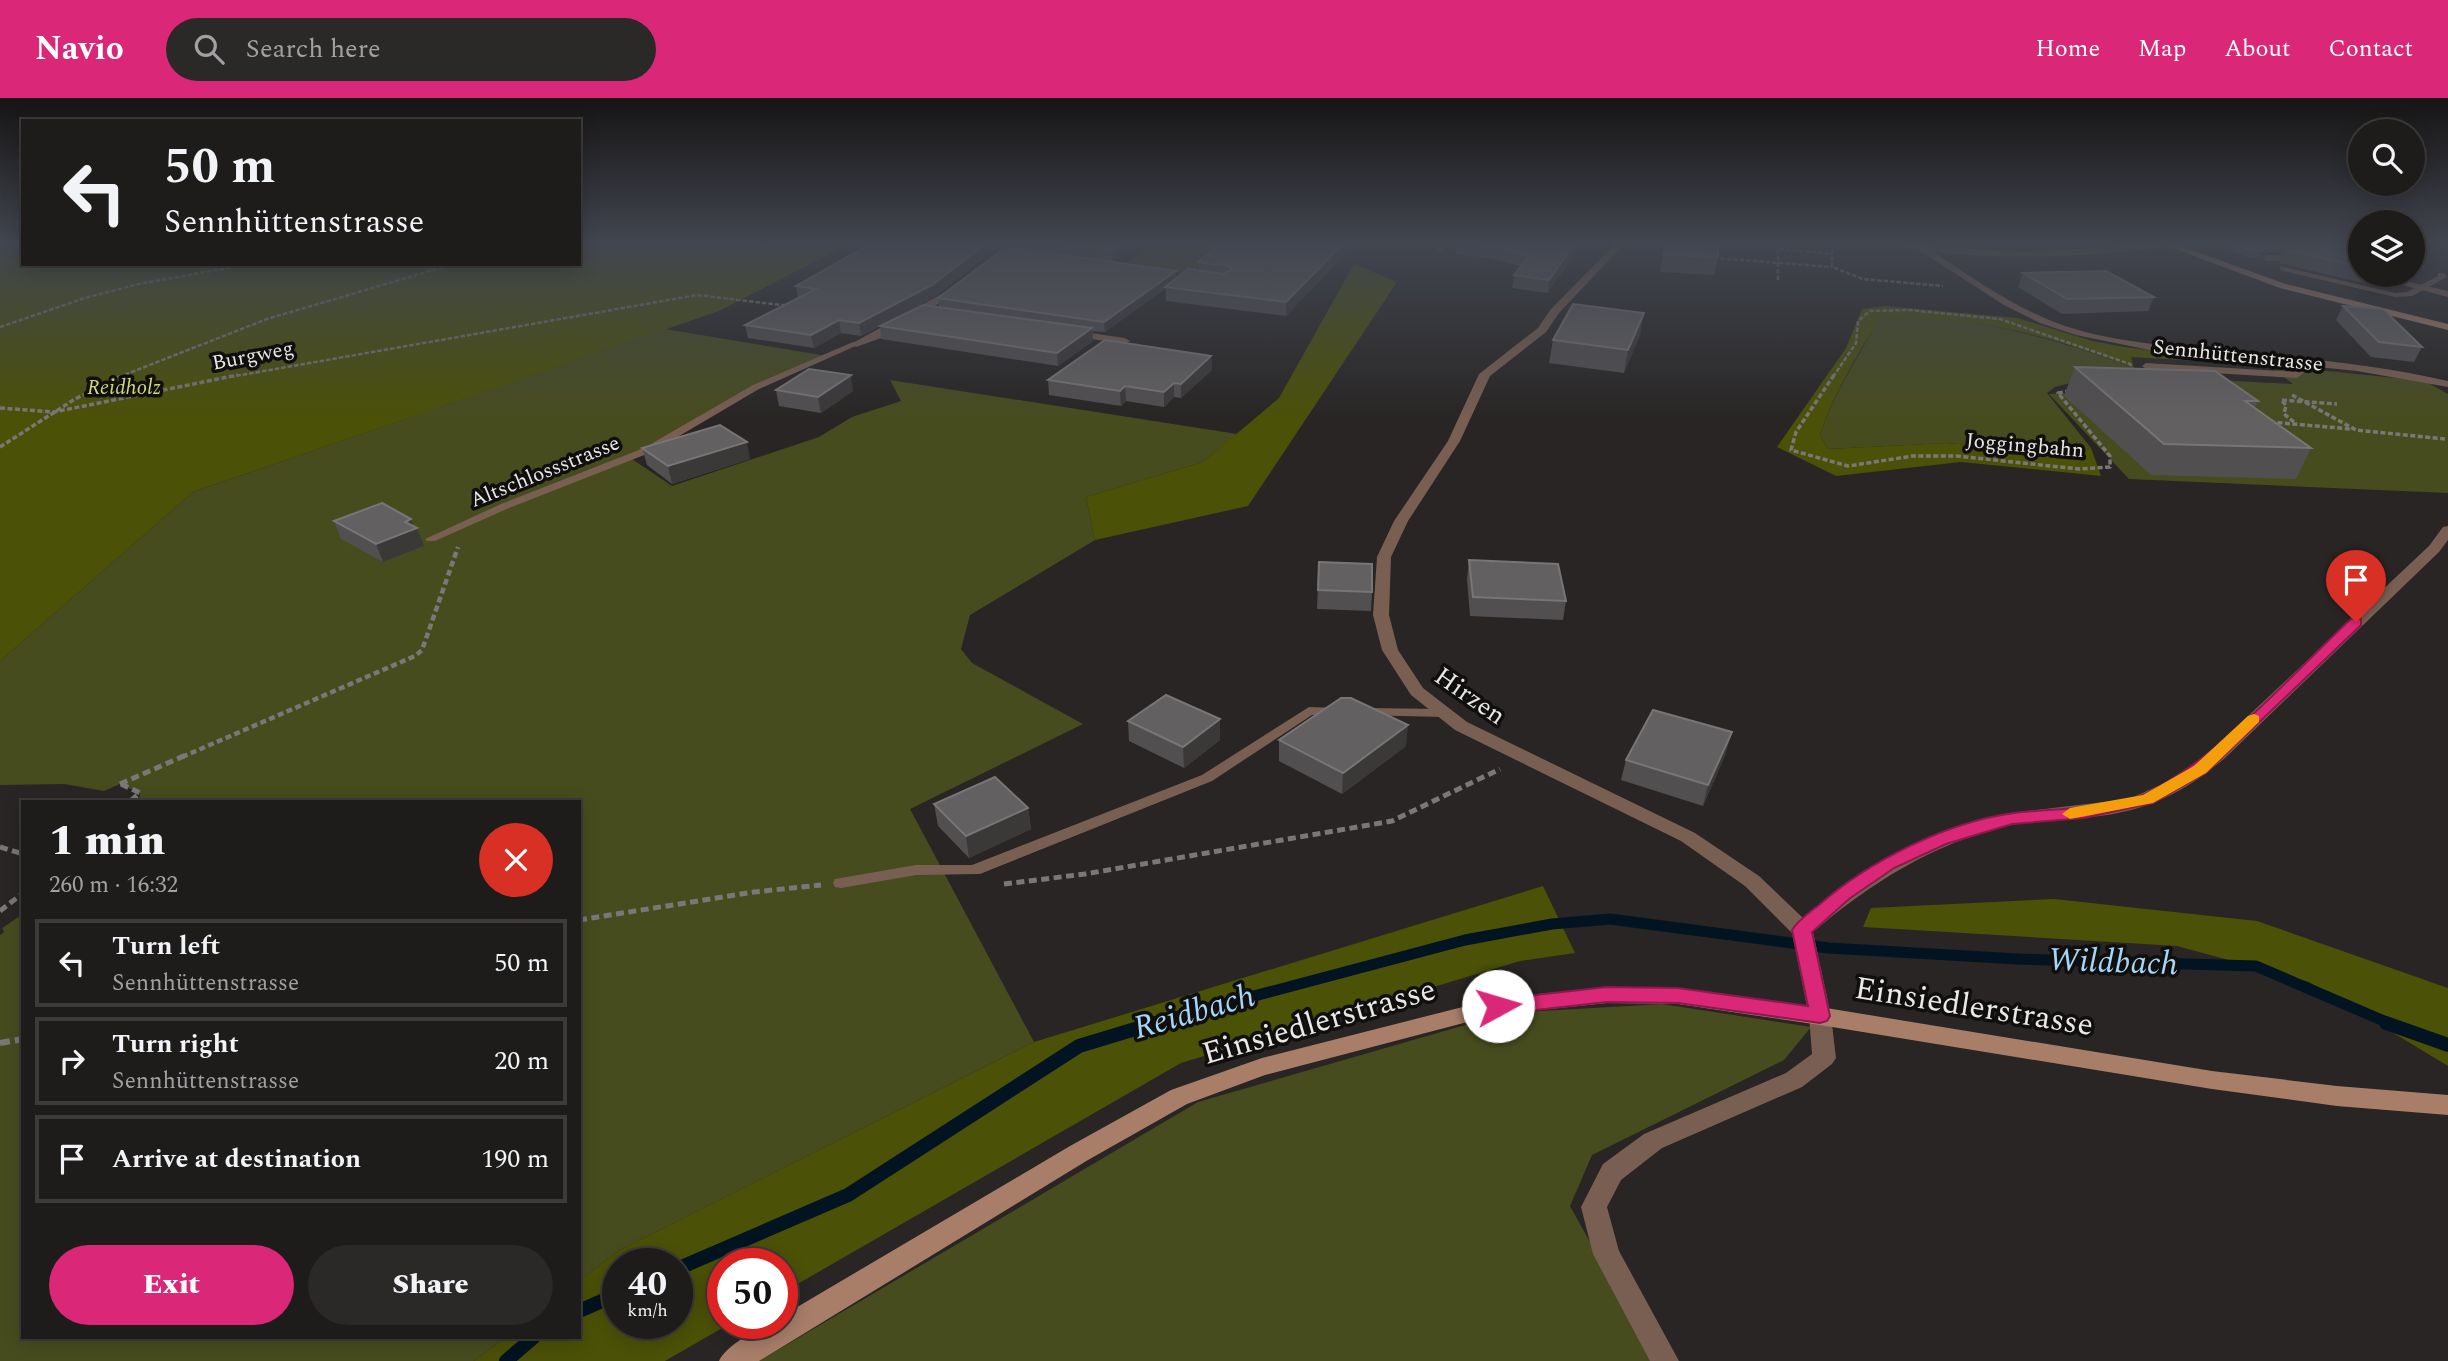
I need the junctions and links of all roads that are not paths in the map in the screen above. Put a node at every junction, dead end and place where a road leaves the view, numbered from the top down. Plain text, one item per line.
1 (934, 302) edge
2 (1564, 302) edge
3 (2006, 302) edge
4 (2347, 302) edge
5 (2370, 302) edge
6 (919, 311) junction
7 (933, 313) edge
8 (2448, 321) edge
9 (2448, 327) edge
10 (1056, 331) edge
11 (1125, 341) edge
12 (856, 344) joint
13 (2298, 362) junction
14 (2146, 366) edge
15 (2448, 384) edge
16 (2448, 530) edge
17 (431, 539) dead end
18 (1445, 713) junction
19 (841, 883) dead end
20 (1802, 930) junction
21 (1820, 1016) junction
22 (2448, 1105) edge
23 (733, 1361) edge
24 (1665, 1361) edge

1 - 6 street, Altschlossstrasse
2 - 18 street, Hirzen
3 - 13 street, Sennhüttenstrasse
4 - 9 main road
5 - 8 main road
6 - 7 street
6 - 12 street, Altschlossstrasse
10 - 11 street
12 - 17 lane, Altschlossstrasse
13 - 14 lane
13 - 15 street, Sennhüttenstrasse
16 - 20 street
18 - 19 lane
18 - 20 street, Hirzen
20 - 21 street
21 - 22 main road, Einsiedlerstrasse
21 - 23 main road, Einsiedlerstrasse
21 - 24 street

